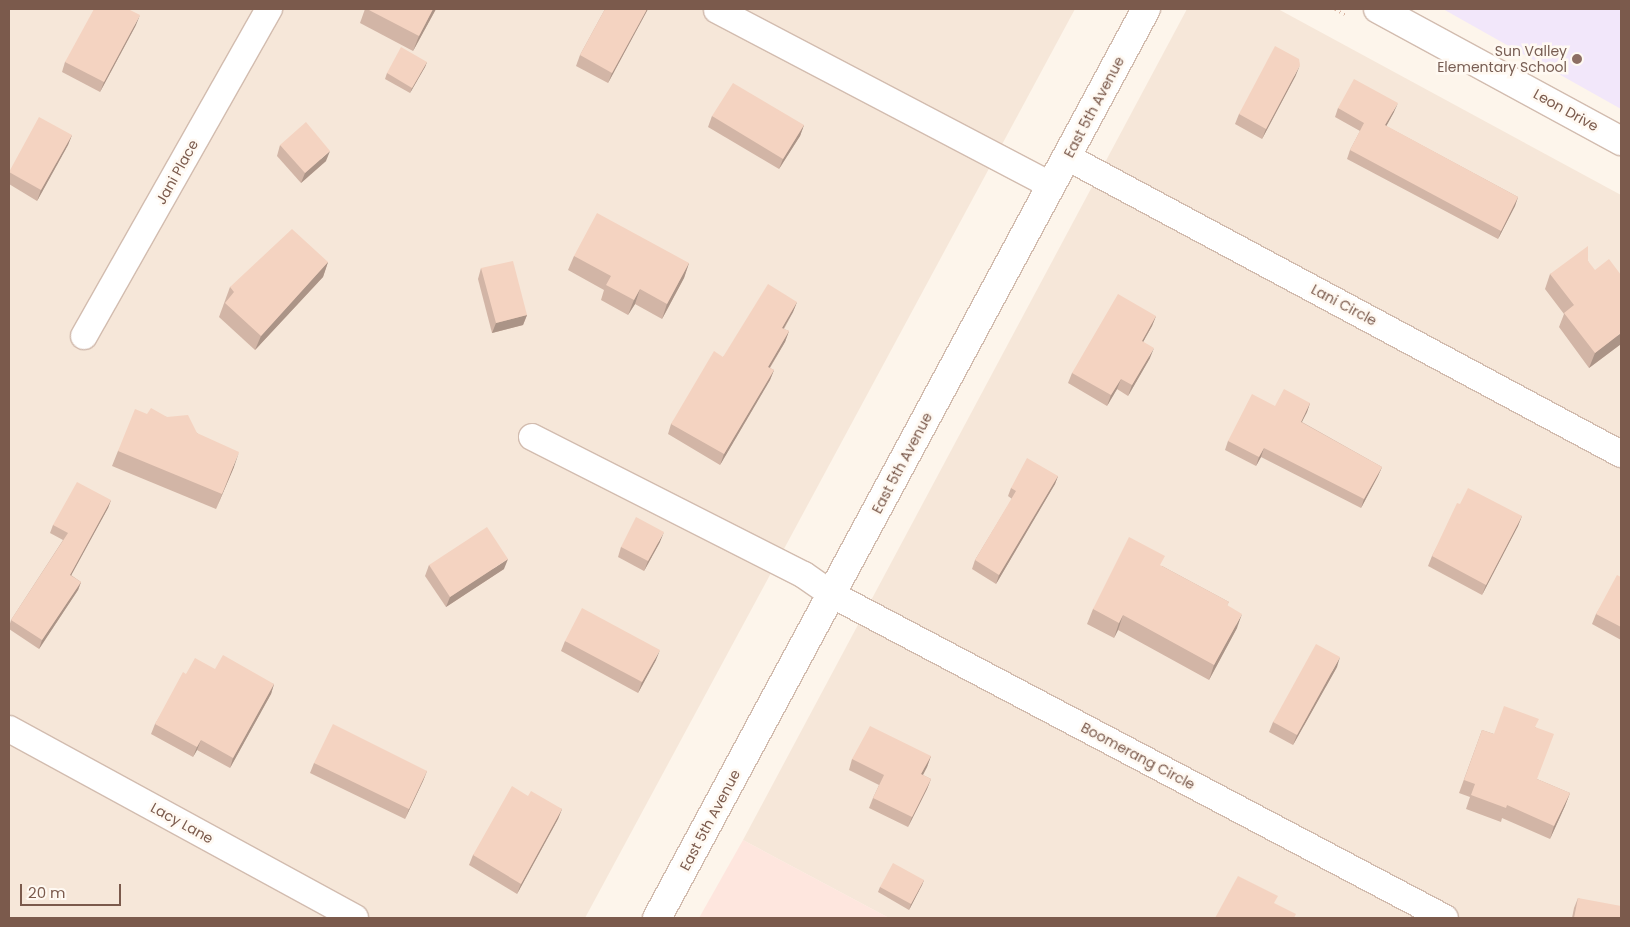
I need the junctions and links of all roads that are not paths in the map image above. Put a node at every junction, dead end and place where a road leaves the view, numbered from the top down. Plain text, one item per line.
1 (269, 9) edge
2 (1146, 9) edge
3 (1378, 9) edge
4 (717, 10) edge
5 (1621, 141) edge
6 (1067, 156) junction
7 (1052, 186) junction
8 (84, 336) dead end
9 (532, 437) dead end
10 (1621, 454) edge
11 (831, 594) junction
12 (9, 728) edge
13 (355, 918) edge
14 (657, 918) edge
15 (1445, 918) edge

1 - 8 street, Jani Place
2 - 6 street, East 5th Avenue
3 - 5 street, Leon Drive
4 - 7 street
6 - 7 street, East 5th Avenue
6 - 10 street, Lani Circle
7 - 11 street, East 5th Avenue
9 - 11 street, Boomerang Circle
11 - 14 street, East 5th Avenue
11 - 15 street, Boomerang Circle
12 - 13 street, Lacy Lane

